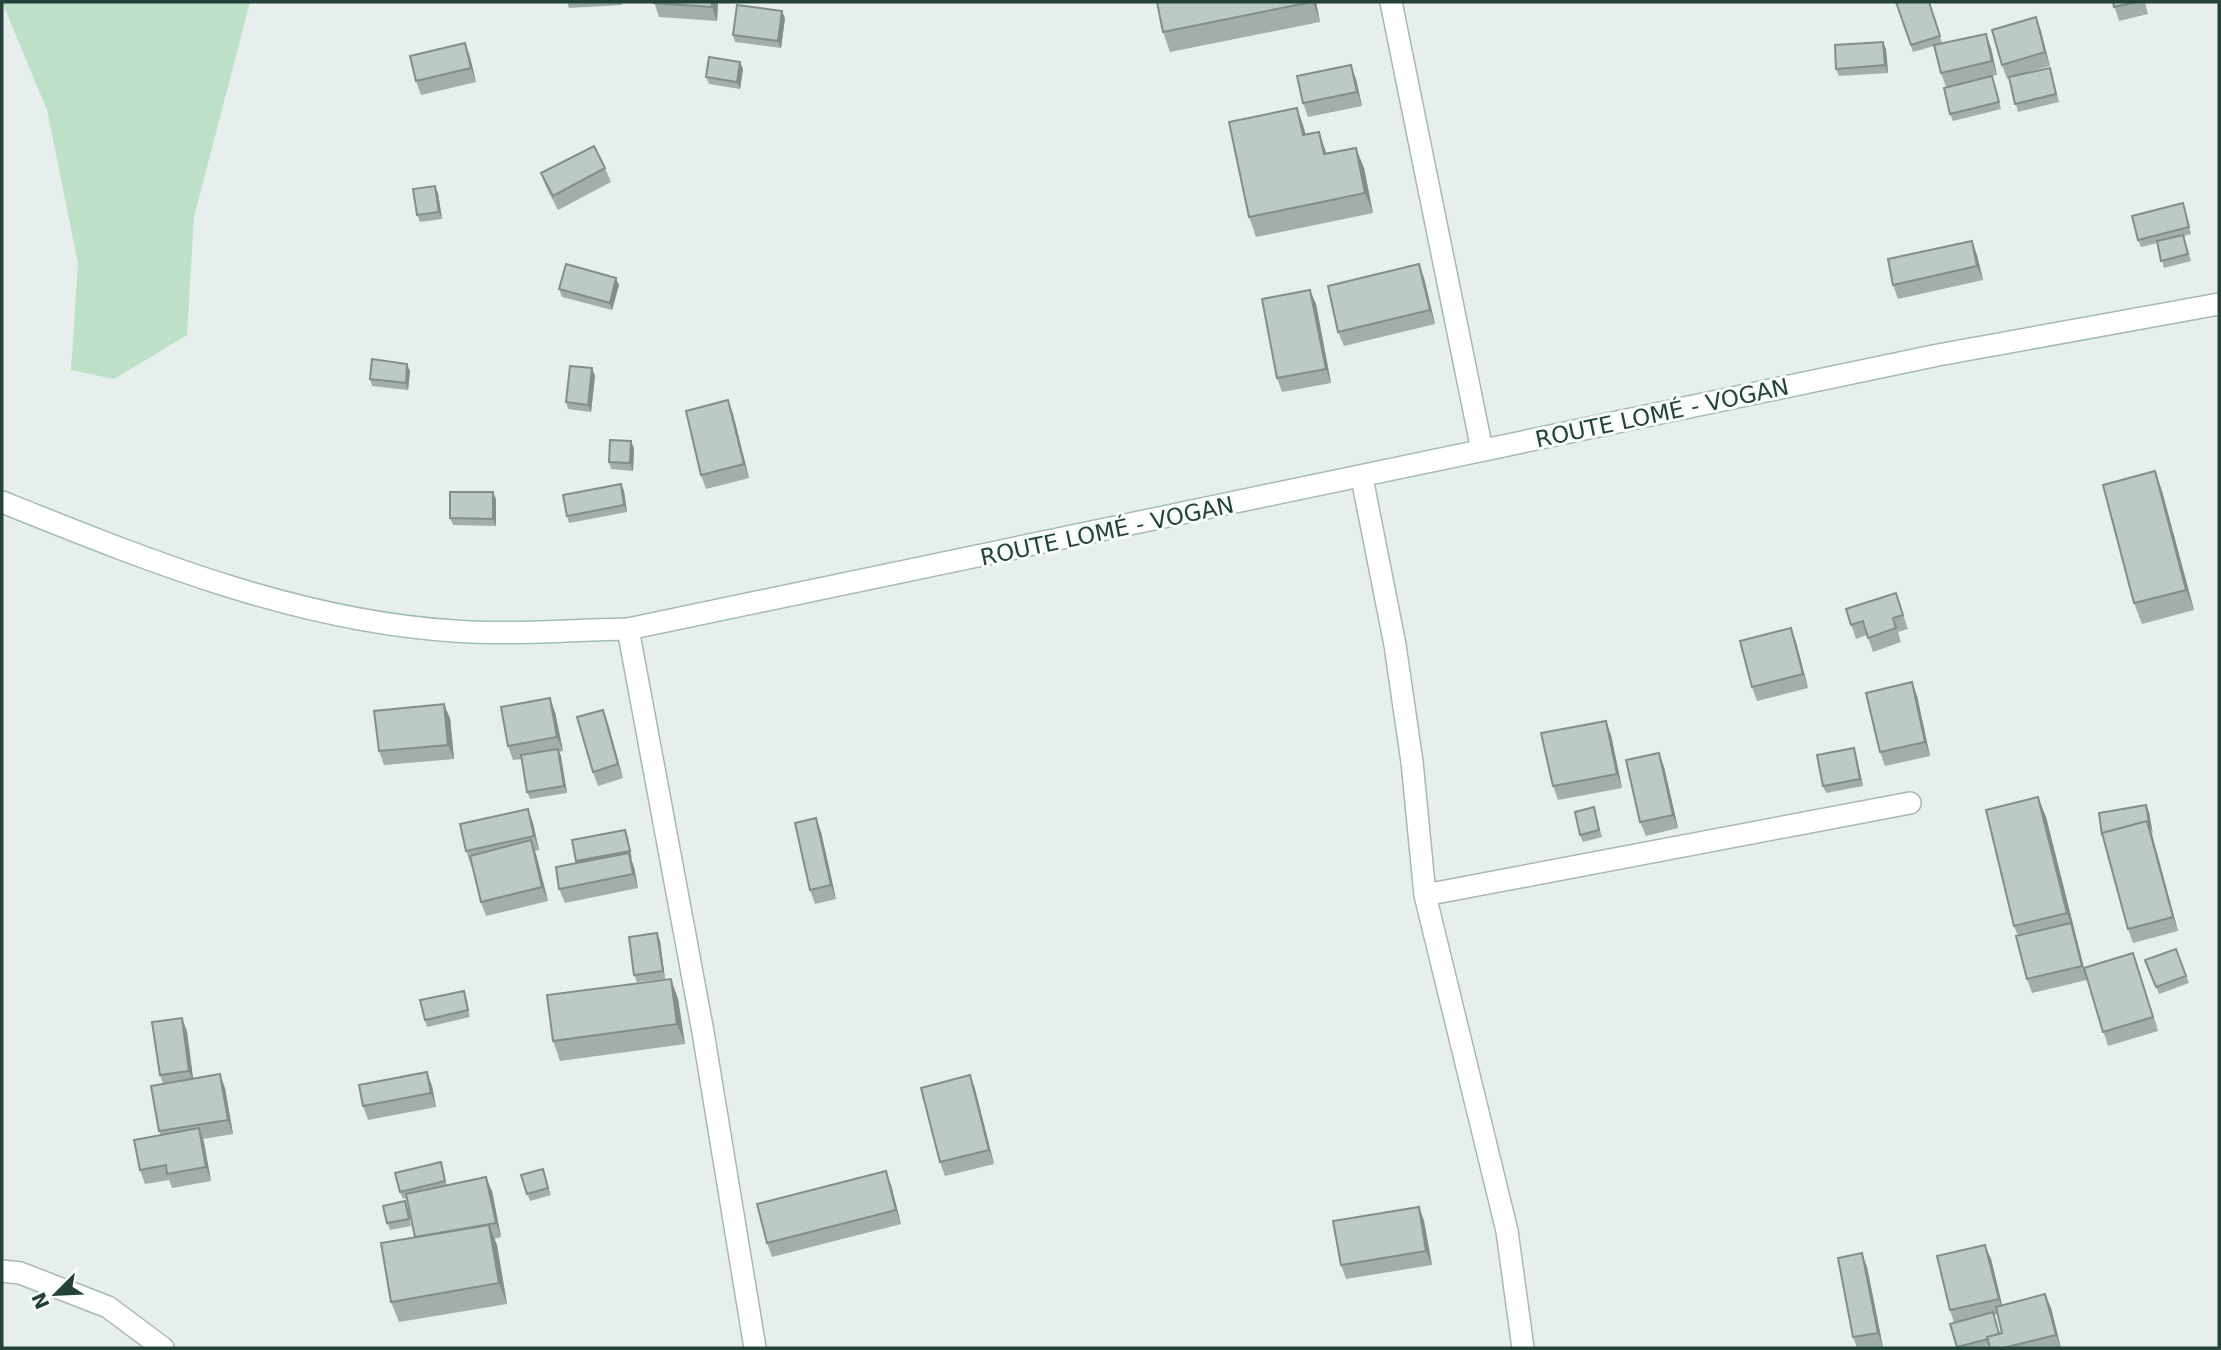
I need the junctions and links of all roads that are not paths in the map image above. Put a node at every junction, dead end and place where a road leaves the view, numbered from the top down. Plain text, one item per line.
1 (1391, 2) edge
2 (2219, 304) edge
3 (1482, 450) junction
4 (1362, 478) junction
5 (2, 502) edge
6 (628, 629) junction
7 (1910, 803) dead end
8 (1425, 895) junction
9 (2, 1271) edge
10 (163, 1348) edge
11 (755, 1348) edge
12 (1523, 1348) edge

1 - 3 street
2 - 3 street, ROUTE LOMÉ - VOGAN
3 - 4 street, ROUTE LOMÉ - VOGAN
4 - 6 street, ROUTE LOMÉ - VOGAN
4 - 8 street
5 - 6 street, ROUTE LOMÉ - VOGAN
6 - 11 street
7 - 8 street
8 - 12 street
9 - 10 street

